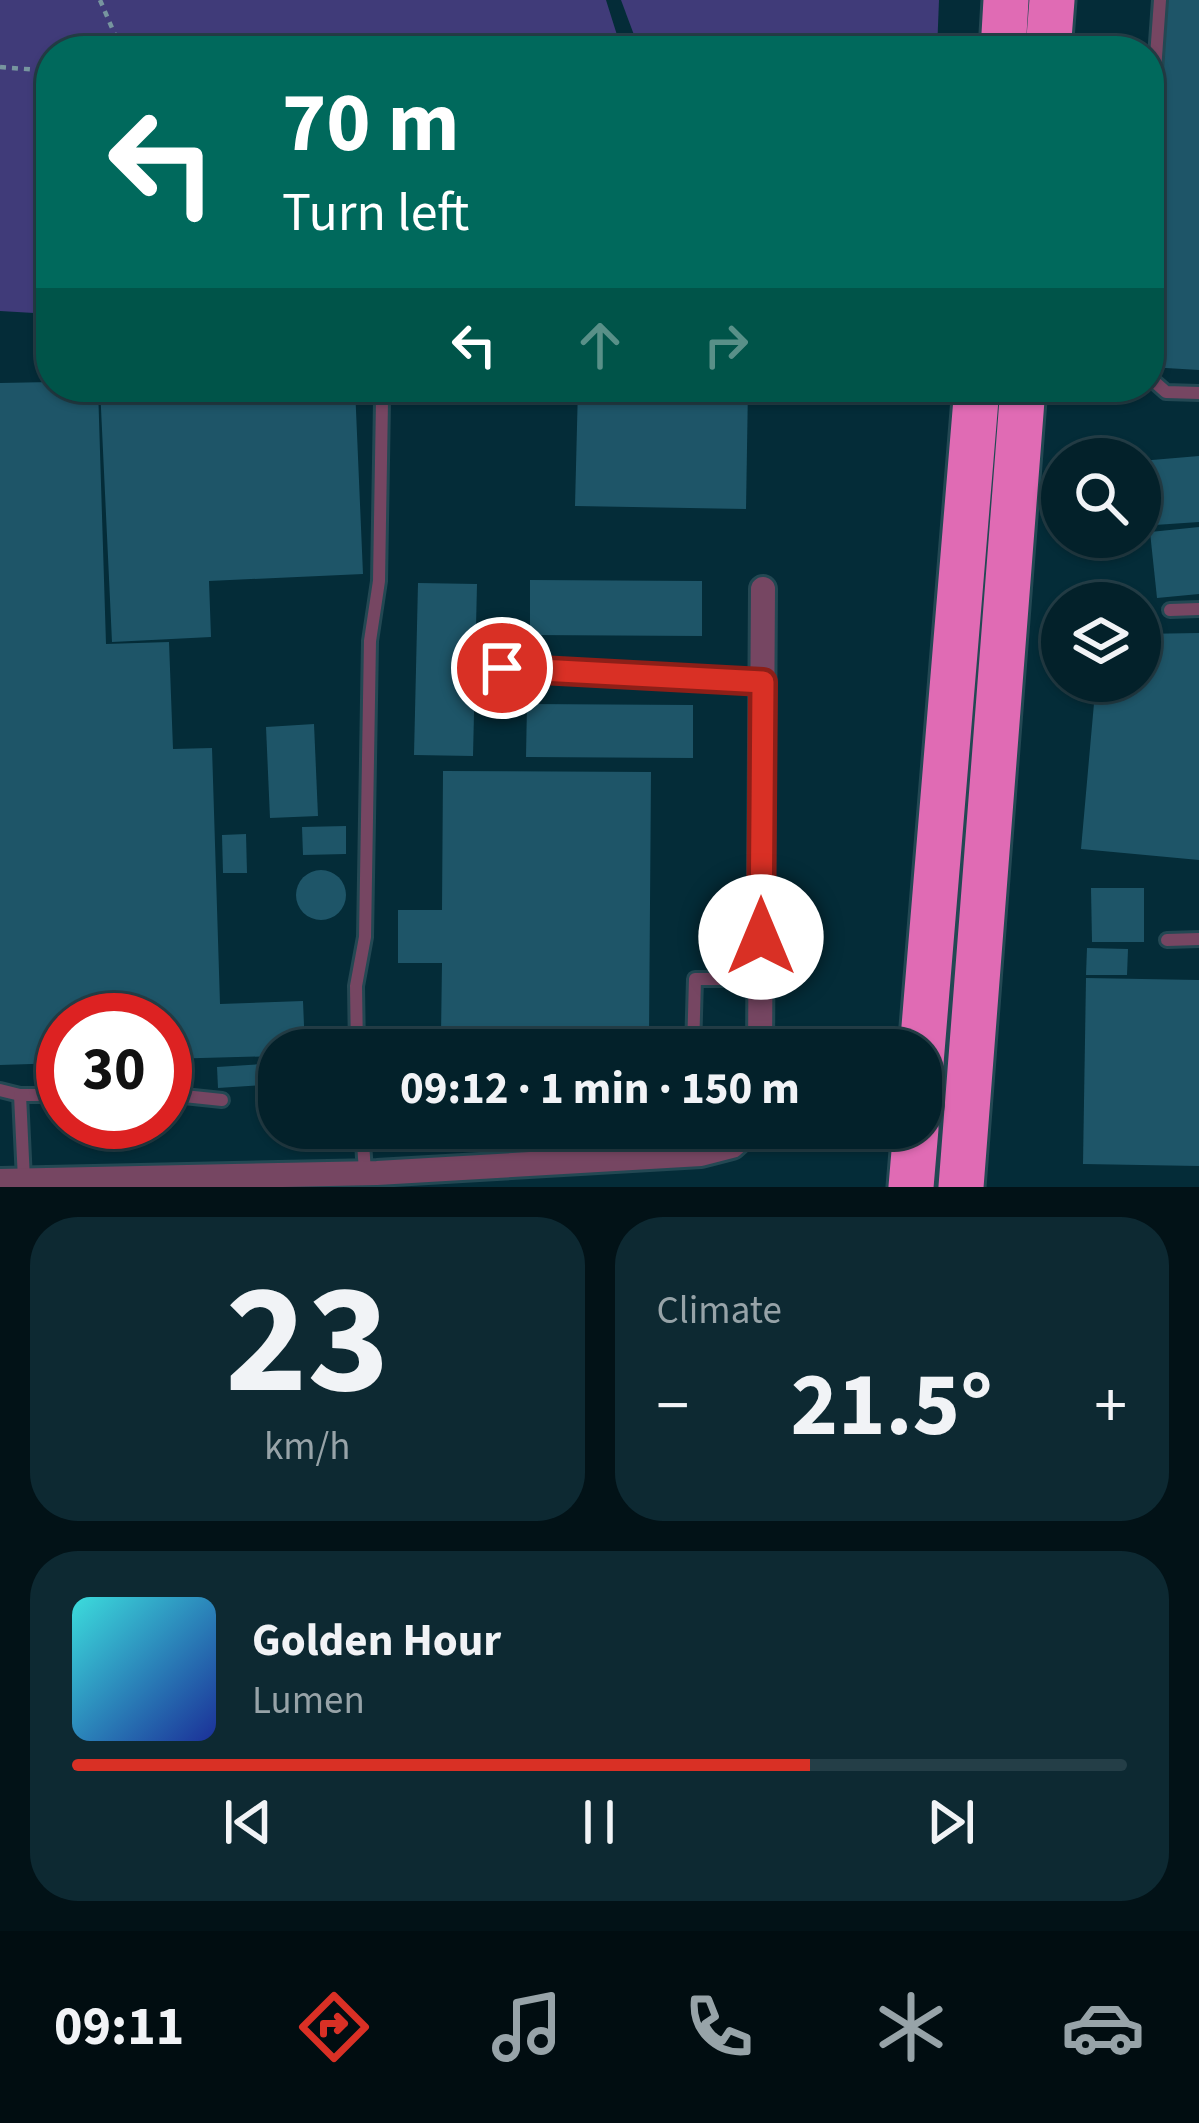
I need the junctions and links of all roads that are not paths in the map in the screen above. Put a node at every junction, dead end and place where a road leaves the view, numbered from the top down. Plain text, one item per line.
1 (1006, 0) edge
2 (1052, 0) edge
3 (1160, 0) edge
4 (1004, 36) edge
5 (1049, 36) edge
6 (1157, 36) edge
7 (1164, 390) edge
8 (1199, 393) edge
9 (382, 402) edge
10 (976, 402) edge
11 (1021, 402) edge
12 (763, 589) dead end
13 (1199, 609) edge
14 (1170, 610) dead end
15 (502, 668) dead end
16 (763, 682) junction
17 (1199, 939) edge
18 (1167, 940) dead end
19 (761, 979) junction
20 (357, 1029) edge
21 (694, 1029) edge
22 (760, 1029) edge
23 (924, 1029) edge
24 (0, 1090) edge
25 (20, 1095) junction
26 (36, 1095) edge
27 (192, 1097) edge
28 (222, 1100) dead end
29 (557, 1149) edge
30 (725, 1149) edge
31 (914, 1149) edge
32 (557, 1161) junction
33 (503, 1175) edge
34 (373, 1178) edge
35 (12, 1181) edge
36 (220, 1183) edge
37 (66, 1184) edge
38 (911, 1187) edge
39 (961, 1187) edge

1 - 4 highway
2 - 5 highway
3 - 6 lane
7 - 8 lane
9 - 20 lane
10 - 23 highway
11 - 39 highway
12 - 16 street
13 - 14 lane
15 - 16 lane
16 - 19 street
17 - 18 lane
19 - 21 lane
19 - 22 street
24 - 25 lane
25 - 26 lane
25 - 35 lane
27 - 28 lane
29 - 32 lane
30 - 32 street
31 - 38 highway
32 - 33 street
33 - 34 street
34 - 36 street
35 - 37 street
36 - 37 street

